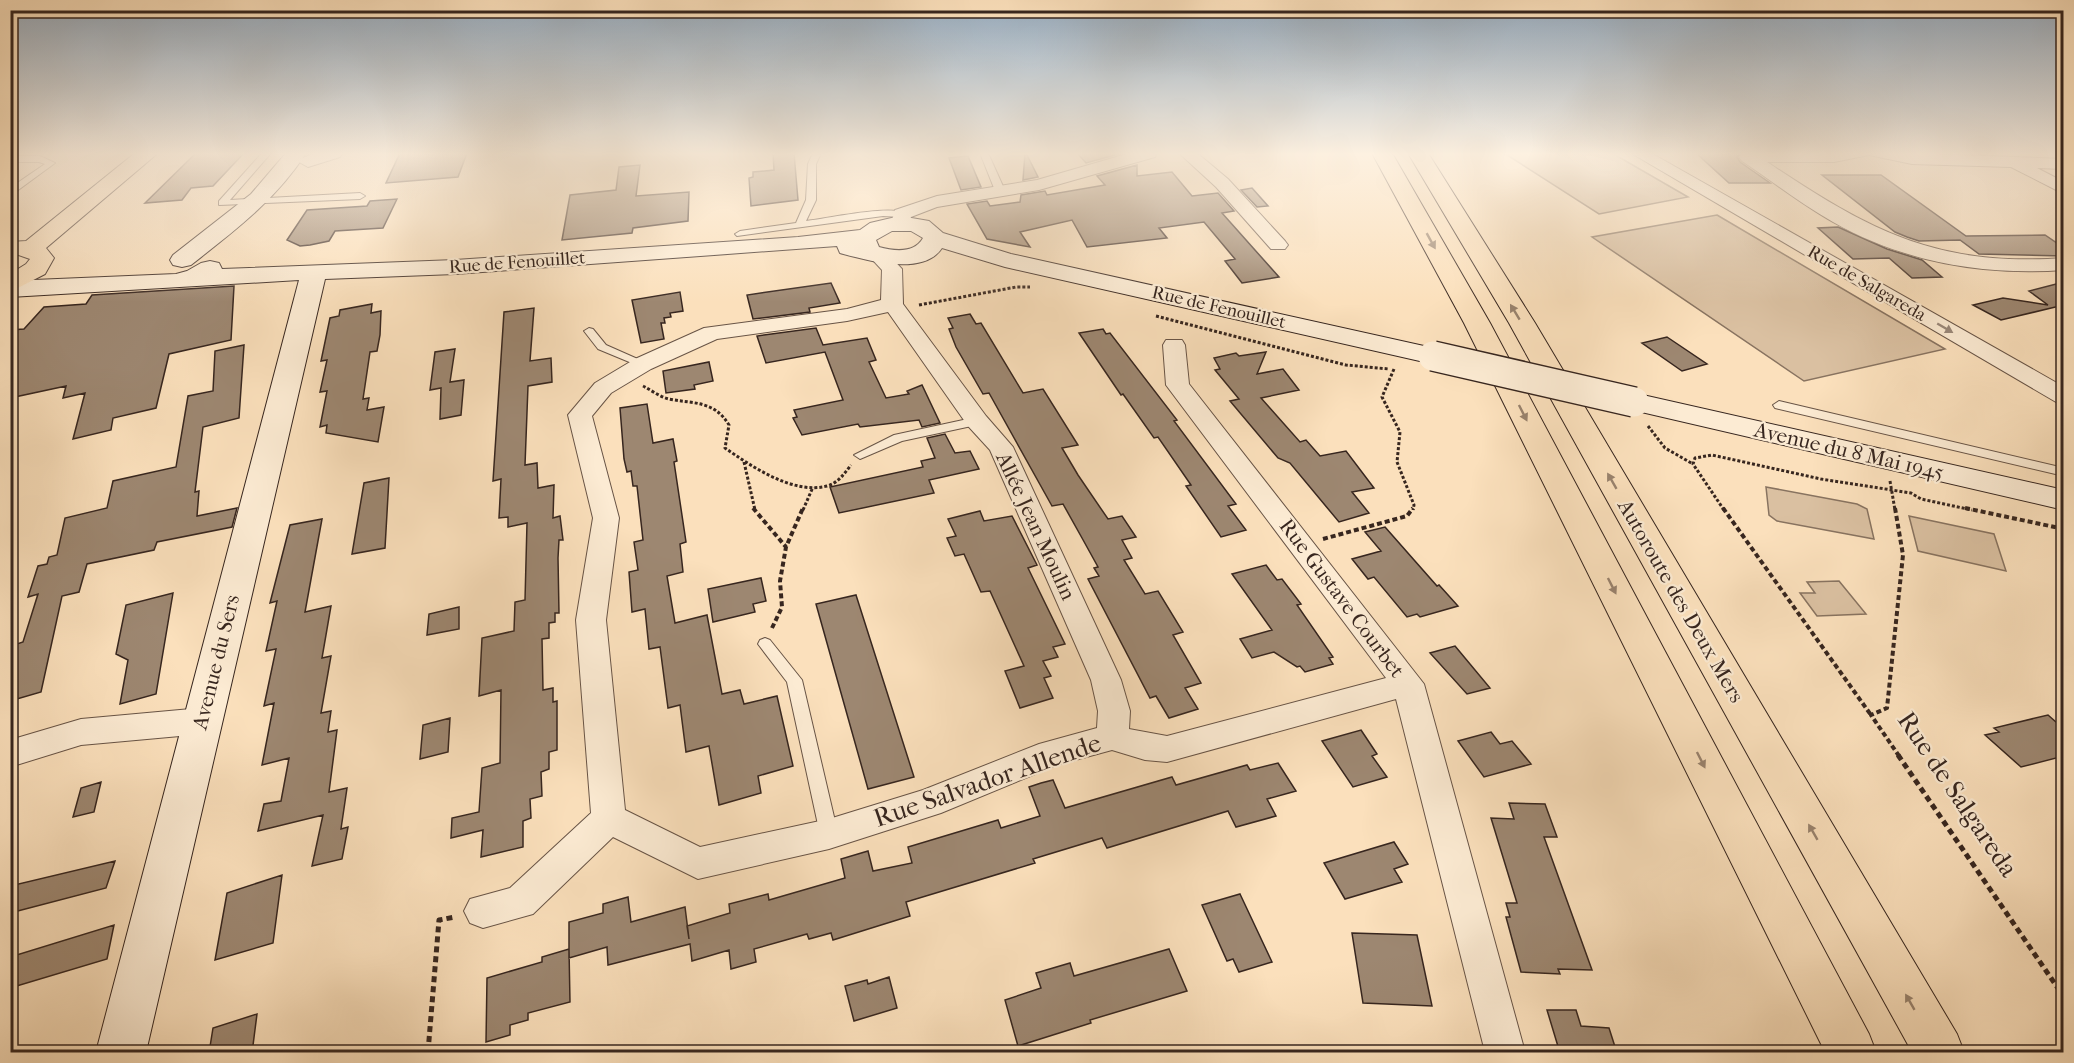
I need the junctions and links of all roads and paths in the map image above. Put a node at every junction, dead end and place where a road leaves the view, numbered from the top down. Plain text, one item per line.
1 (265, 202) edge
2 (62, 203) edge
3 (88, 203) edge
4 (222, 203) edge
5 (239, 203) edge
6 (810, 203) edge
7 (942, 203) edge
8 (953, 203) edge
9 (1240, 203) edge
10 (1410, 203) edge
11 (1448, 203) edge
12 (1725, 203) edge
13 (1817, 203) edge
14 (901, 219) joint
15 (740, 234) dead end
16 (799, 234) junction
17 (10, 236) edge
18 (894, 244) junction
19 (1278, 245) dead end
20 (27, 253) edge
21 (2064, 264) edge
22 (186, 268) junction
23 (314, 272) junction
24 (10, 287) edge
25 (1035, 287) dead end
26 (893, 304) junction
27 (1148, 314) dead end
28 (589, 331) dead end
29 (1174, 345) dead end
30 (1392, 369) junction
31 (1402, 369) dead end
32 (634, 370) junction
33 (2064, 397) edge
34 (1634, 402) joint
35 (1779, 405) dead end
36 (1681, 413) junction
37 (977, 421) junction
38 (860, 454) joint
39 (744, 462) junction
40 (1694, 464) junction
41 (1889, 472) dead end
42 (2064, 472) edge
43 (813, 487) junction
44 (1892, 491) junction
45 (2064, 500) edge
46 (2064, 529) edge
47 (1302, 545) junction
48 (786, 547) junction
49 (765, 644) joint
50 (1408, 684) junction
51 (1872, 715) junction
52 (202, 721) junction
53 (1112, 737) junction
54 (10, 754) edge
55 (609, 818) junction
56 (829, 834) junction
57 (483, 911) joint
58 (2064, 997) edge
59 (121, 1053) edge
60 (429, 1053) edge
61 (1505, 1053) edge
62 (1851, 1053) edge
63 (1939, 1053) edge

1 - 22 main road, Rue de Fenouillet
2 - 17 main road
3 - 20 main road
4 - 5 lane
6 - 16 lane
7 - 14 street
8 - 18 street
9 - 19 street
10 -> 62 main road
63 -> 11 main road, Autoroute des Deux Mers
12 -> 33 street, Rue de Salgareda
13 - 21 street
14 - 18 main road, Rue de Fenouillet
15 - 16 lane
16 - 18 main road, Rue de Fenouillet
16 - 18 lane
16 - 23 main road, Rue de Fenouillet
18 - 26 street
18 - 34 main road, Rue de Fenouillet, bridge
20 - 22 main road, Rue de Fenouillet
20 - 24 main road
22 - 23 main road, Rue de Fenouillet
22 - 24 main road, Rue de Fenouillet
23 - 52 main road, Avenue du Sers
25 - 26 path
26 - 32 street
26 - 37 street, Allée Jean Moulin
27 - 30 path
28 - 32 lane
29 - 47 street, Rue Gustave Courbet
30 - 31 path
30 - 47 path
32 - 39 path
32 - 55 street
34 - 36 main road, Avenue du 8 Mai 1945
35 - 42 lane
36 - 40 path
36 - 45 main road, Avenue du 8 Mai 1945
37 - 38 lane
37 - 53 street, Allée Jean Moulin
38 - 43 path
39 - 43 path
39 - 48 path
40 - 44 path
40 - 51 path
41 - 44 path, Rue de Salgareda
43 - 48 path
44 - 46 path
44 - 51 path, Rue de Salgareda
47 - 50 street, Rue Gustave Courbet
48 - 49 path
49 - 56 lane
50 - 53 street, Rue Salvador Allende
50 - 61 street, Rue Gustave Courbet
51 - 58 path, Rue de Salgareda
52 - 54 street
52 - 59 main road, Avenue du Sers
53 - 56 street, Rue Salvador Allende
55 - 56 street, Rue Salvador Allende
55 - 57 street
57 - 60 path

